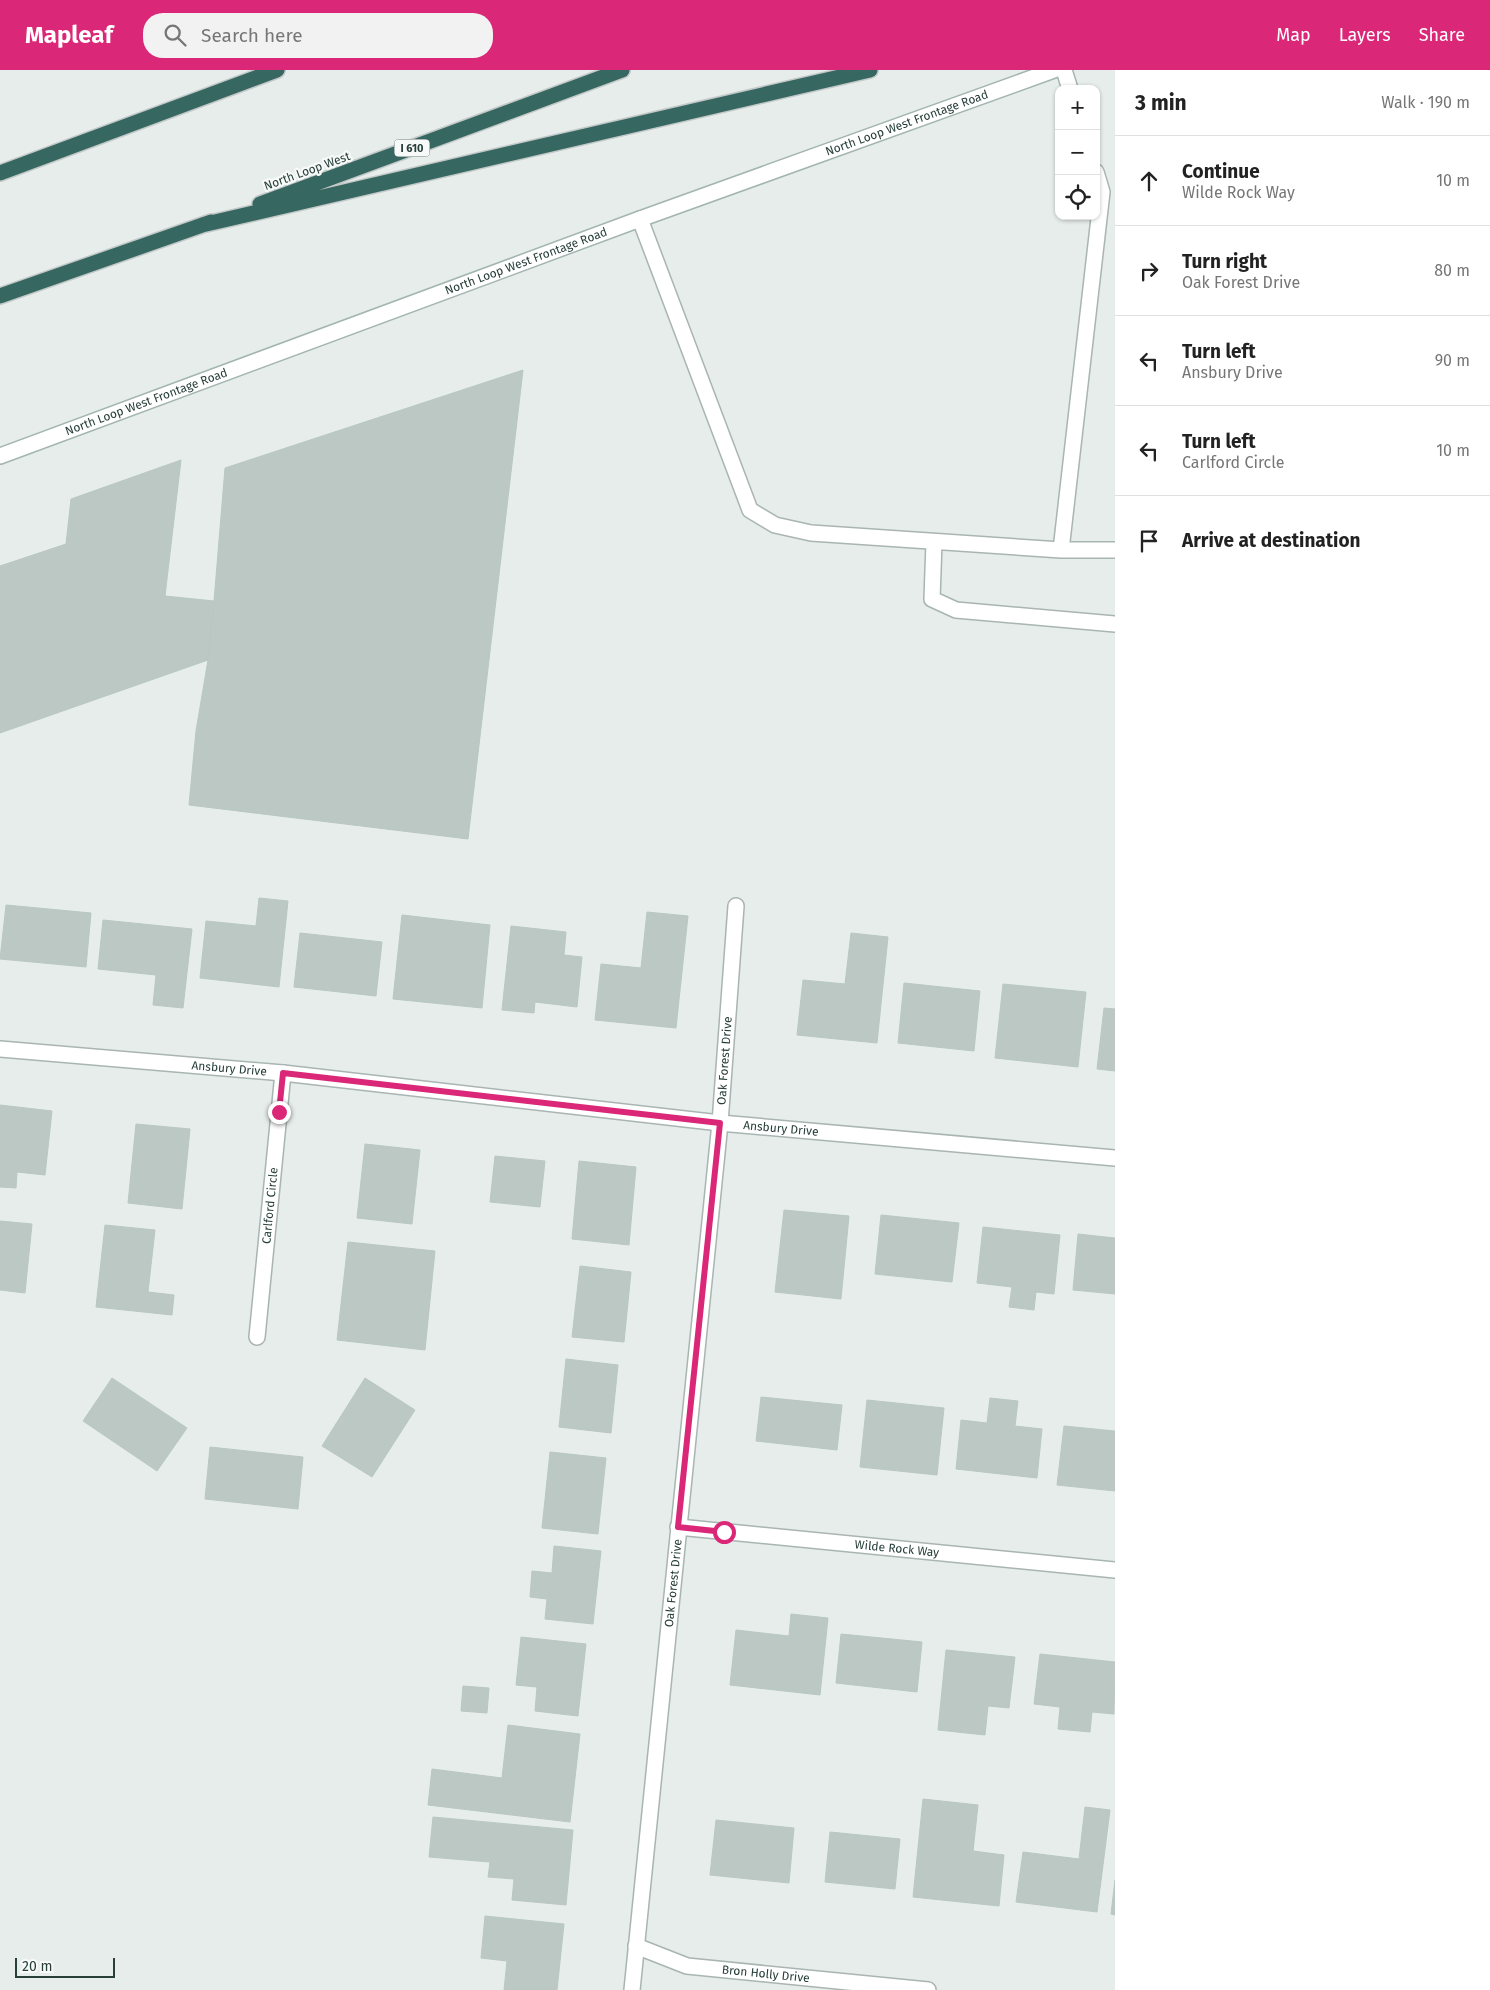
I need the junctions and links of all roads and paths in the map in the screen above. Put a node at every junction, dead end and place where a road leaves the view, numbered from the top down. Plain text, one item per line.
1 (277, 70) edge
2 (622, 70) edge
3 (870, 70) edge
4 (1054, 70) edge
5 (1064, 70) edge
6 (1069, 85) edge
7 (0, 173) edge
8 (1098, 175) edge
9 (1109, 190) edge
10 (640, 219) junction
11 (202, 225) junction
12 (0, 296) edge
13 (0, 456) edge
14 (934, 542) junction
15 (1062, 550) junction
16 (1115, 550) edge
17 (1115, 624) edge
18 (736, 906) dead end
19 (0, 1049) edge
20 (283, 1073) junction
21 (720, 1123) junction
22 (1115, 1158) edge
23 (256, 1338) dead end
24 (678, 1527) junction
25 (1115, 1570) edge
26 (636, 1946) junction
27 (632, 1990) edge
28 (928, 1990) edge

1 - 7 highway
2 - 11 highway, North Loop West / I 610
3 - 11 highway
4 - 10 street, North Loop West Frontage Road
5 - 6 street
8 - 9 street
9 - 15 street
10 - 13 street, North Loop West Frontage Road
10 - 14 street
11 - 12 highway, North Loop West / I 610
14 - 15 street
14 - 17 street
15 - 16 street
18 - 21 street, Oak Forest Drive
19 - 20 street, Ansbury Drive
20 - 21 street, Ansbury Drive
20 - 23 street, Carlford Circle
21 - 22 street, Ansbury Drive
21 - 24 street, Oak Forest Drive
24 - 25 street, Wilde Rock Way
24 - 26 street, Oak Forest Drive
26 - 27 street, Oak Forest Drive
26 - 28 street, Bron Holly Drive

